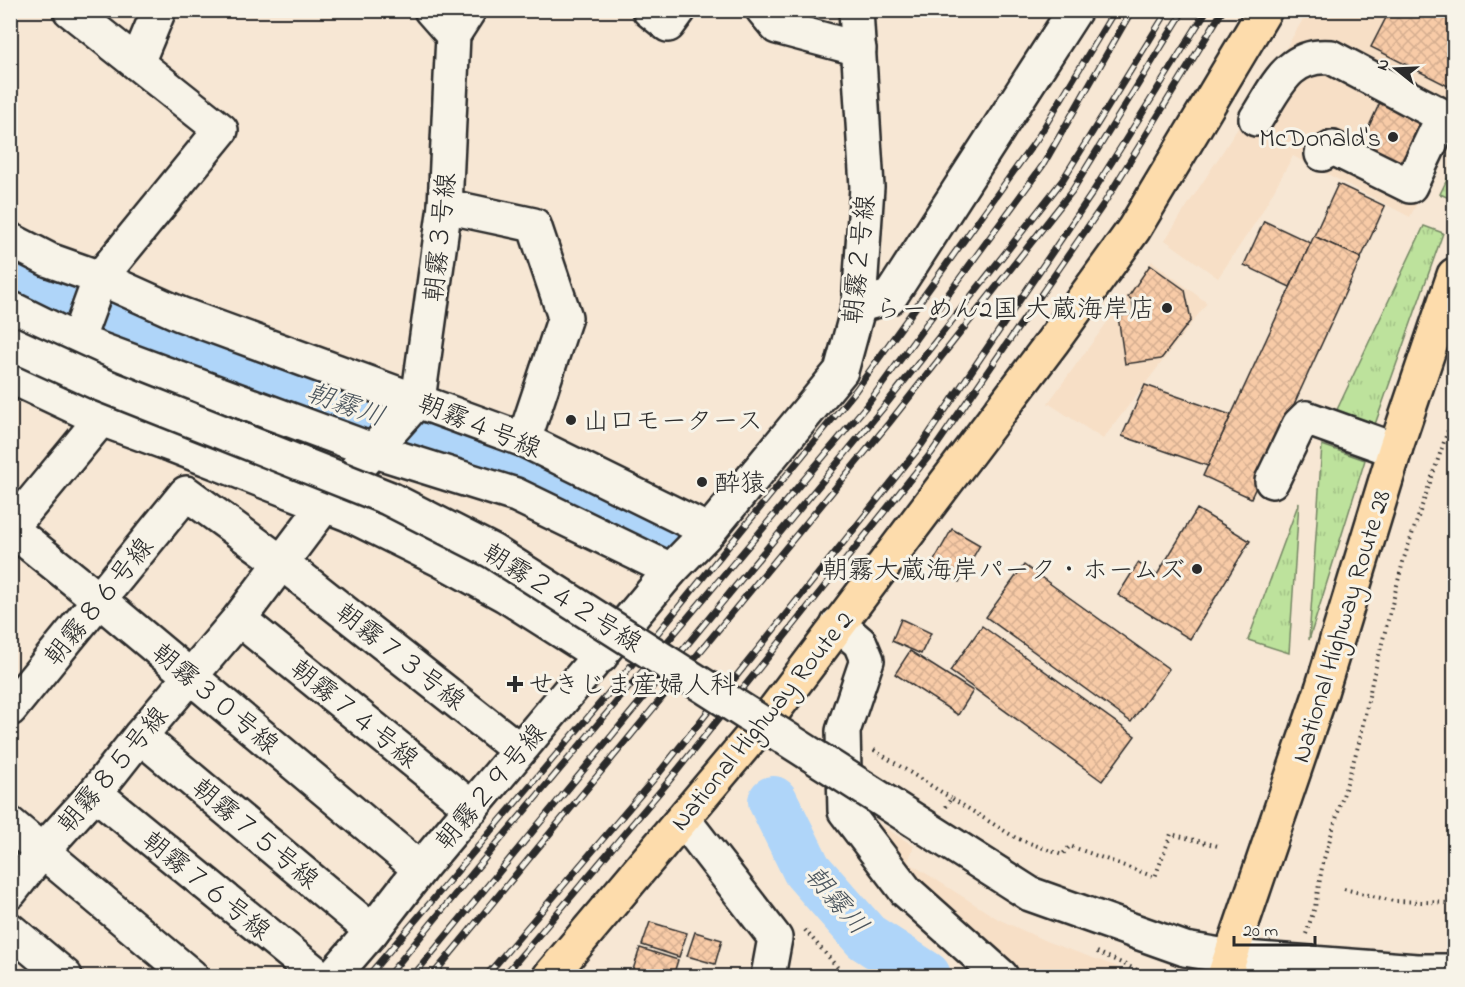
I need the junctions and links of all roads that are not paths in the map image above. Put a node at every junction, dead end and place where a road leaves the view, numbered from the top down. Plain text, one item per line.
1 (70, 10) edge
2 (159, 10) edge
3 (431, 10) edge
4 (649, 10) edge
5 (679, 10) edge
6 (763, 10) edge
7 (856, 10) edge
8 (1075, 10) edge
9 (1264, 10) edge
10 (461, 22) edge
11 (859, 49) junction
12 (137, 63) junction
13 (1256, 119) dead end
14 (1322, 154) dead end
15 (445, 206) junction
16 (10, 240) edge
17 (1455, 275) edge
18 (99, 283) junction
19 (858, 305) junction
20 (10, 308) edge
21 (81, 332) junction
22 (10, 343) edge
23 (10, 376) edge
24 (415, 404) junction
25 (101, 419) junction
26 (524, 440) junction
27 (379, 442) junction
28 (1395, 450) junction
29 (1272, 481) dead end
30 (324, 506) junction
31 (11, 529) edge
32 (690, 550) junction
33 (282, 563) junction
34 (98, 599) junction
35 (239, 619) junction
36 (838, 624) junction
37 (601, 656) junction
38 (191, 678) junction
39 (10, 709) edge
40 (140, 736) junction
41 (519, 750) junction
42 (95, 793) junction
43 (472, 808) junction
44 (683, 819) junction
45 (10, 824) edge
46 (43, 850) junction
47 (420, 869) junction
48 (10, 892) edge
49 (10, 930) edge
50 (372, 931) junction
51 (1228, 967) edge
52 (1455, 971) edge
53 (66, 976) edge
54 (191, 976) edge
55 (319, 976) edge
56 (333, 976) edge
57 (550, 976) edge
58 (768, 976) edge
59 (1001, 976) edge

1 - 12 street
2 - 12 street
3 - 10 street
4 - 5 street
6 - 11 street
7 - 11 street, 朝霧２号線
8 - 19 street
9 - 36 highway, National Highway Route 2
10 - 15 street, 朝霧３号線
11 - 19 street, 朝霧２号線
12 - 18 street
13 - 14 street
15 - 24 street, 朝霧３号線
15 - 26 street
16 - 18 street, 朝霧４号線
17 - 28 highway, National Highway Route 28
18 - 21 street
18 - 24 street, 朝霧４号線
19 - 32 street, 朝霧２号線
20 - 21 street
21 - 27 street
22 - 51 street, 朝霧２４２号線, bridge
23 - 25 street
24 - 26 street, 朝霧４号線
24 - 27 street
25 - 30 street
25 - 31 street
26 - 32 street, 朝霧４号線
27 - 30 street, 朝霧８５号線
27 - 32 street
28 - 29 street
28 - 51 highway, National Highway Route 28
30 - 33 street, 朝霧８５号線
30 - 37 street
31 - 34 street, 朝霧３０号線
32 - 37 street, 朝霧２９号線
33 - 34 street, 朝霧８６号線
33 - 35 street, 朝霧８５号線
33 - 41 street, 朝霧７３号線
34 - 38 street, 朝霧３０号線
34 - 39 street, 朝霧８６号線
35 - 38 street, 朝霧８５号線
35 - 43 street, 朝霧７４号線
36 - 44 highway, National Highway Route 2
36 - 59 street
37 - 41 street, 朝霧２９号線
38 - 40 street, 朝霧８５号線
38 - 47 street, 朝霧３０号線
40 - 42 street, 朝霧８５号線
40 - 50 street, 朝霧７５号線
41 - 43 street, 朝霧２９号線
42 - 46 street, 朝霧８５号線
42 - 55 street, 朝霧７６号線
43 - 47 street, 朝霧２９号線
44 - 57 highway, National Highway Route 2
44 - 58 street
45 - 46 street
46 - 48 street, 朝霧８５号線
46 - 54 street
47 - 50 street, 朝霧２９号線
49 - 53 street
50 - 56 street, 朝霧２９号線
51 - 52 street, 朝霧２４２号線

